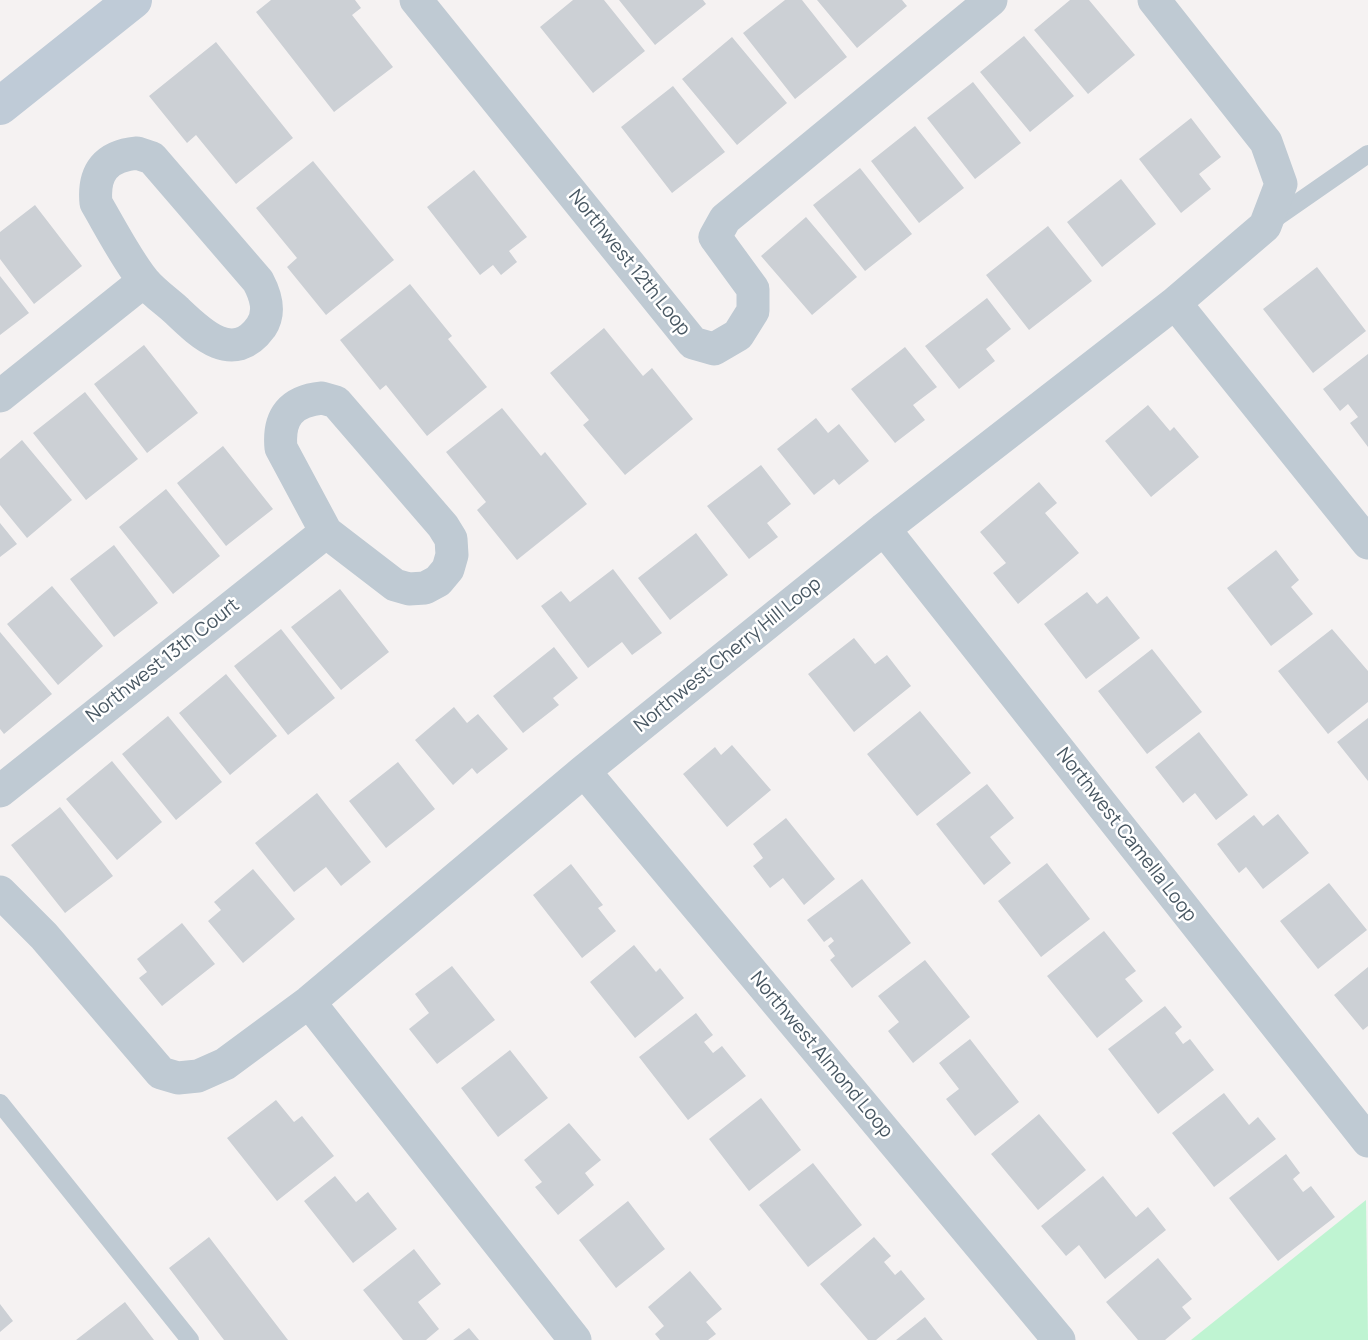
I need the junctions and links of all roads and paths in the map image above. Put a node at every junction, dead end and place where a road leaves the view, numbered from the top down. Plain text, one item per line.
1 (133, 0) edge
2 (416, 0) edge
3 (991, 0) edge
4 (1154, 0) edge
5 (0, 106) edge
6 (1368, 154) edge
7 (1265, 226) junction
8 (144, 281) junction
9 (1175, 303) junction
10 (0, 396) edge
11 (884, 529) junction
12 (326, 532) junction
13 (1368, 543) edge
14 (584, 771) junction
15 (0, 791) edge
16 (0, 892) edge
17 (309, 1002) junction
18 (0, 1103) edge
19 (1368, 1141) edge
20 (190, 1340) edge
21 (575, 1340) edge
22 (1059, 1340) edge

1 - 5 street
2 - 3 street, Northwest 12th Loop
4 - 7 street, Northwest Cherry Hill Loop
6 - 7 lane
7 - 9 street, Northwest Cherry Hill Loop
8 - 8 street
8 - 10 street
9 - 11 street, Northwest Cherry Hill Loop
9 - 13 street
11 - 14 street, Northwest Cherry Hill Loop
11 - 19 street, Northwest Camella Loop
12 - 12 street
12 - 15 street, Northwest 13th Court
14 - 17 street, Northwest Cherry Hill Loop
14 - 22 street, Northwest Almond Loop
16 - 17 street, Northwest Cherry Hill Loop
17 - 21 street
18 - 20 lane

